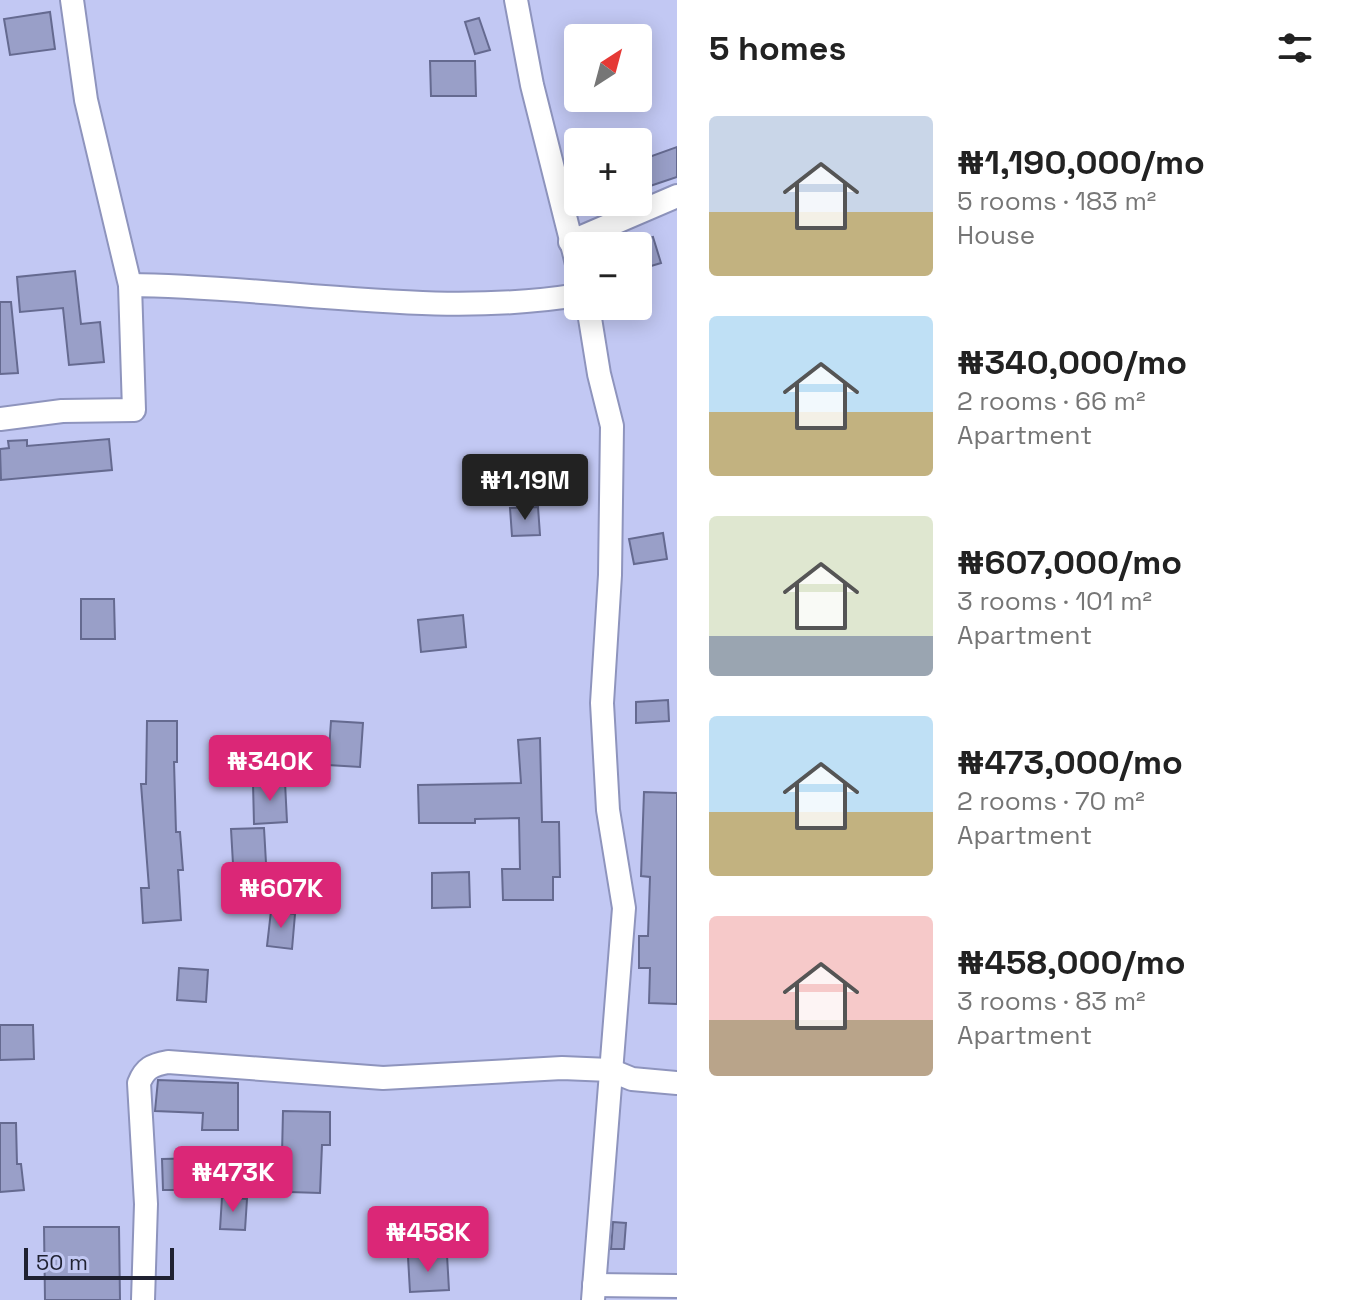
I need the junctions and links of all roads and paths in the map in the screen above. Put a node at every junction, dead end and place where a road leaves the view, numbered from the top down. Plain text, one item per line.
1 (72, 0) edge
2 (516, 0) edge
3 (677, 196) edge
4 (568, 232) edge
5 (593, 232) edge
6 (130, 285) junction
7 (564, 297) edge
8 (590, 320) edge
9 (0, 419) edge
10 (610, 1070) junction
11 (677, 1083) edge
12 (677, 1286) edge
13 (594, 1293) edge
14 (143, 1300) edge

1 - 6 street
2 - 4 street
3 - 5 street
6 - 7 street
6 - 9 street
8 - 10 street
10 - 11 street
10 - 13 street
10 - 14 street
12 - 13 street

